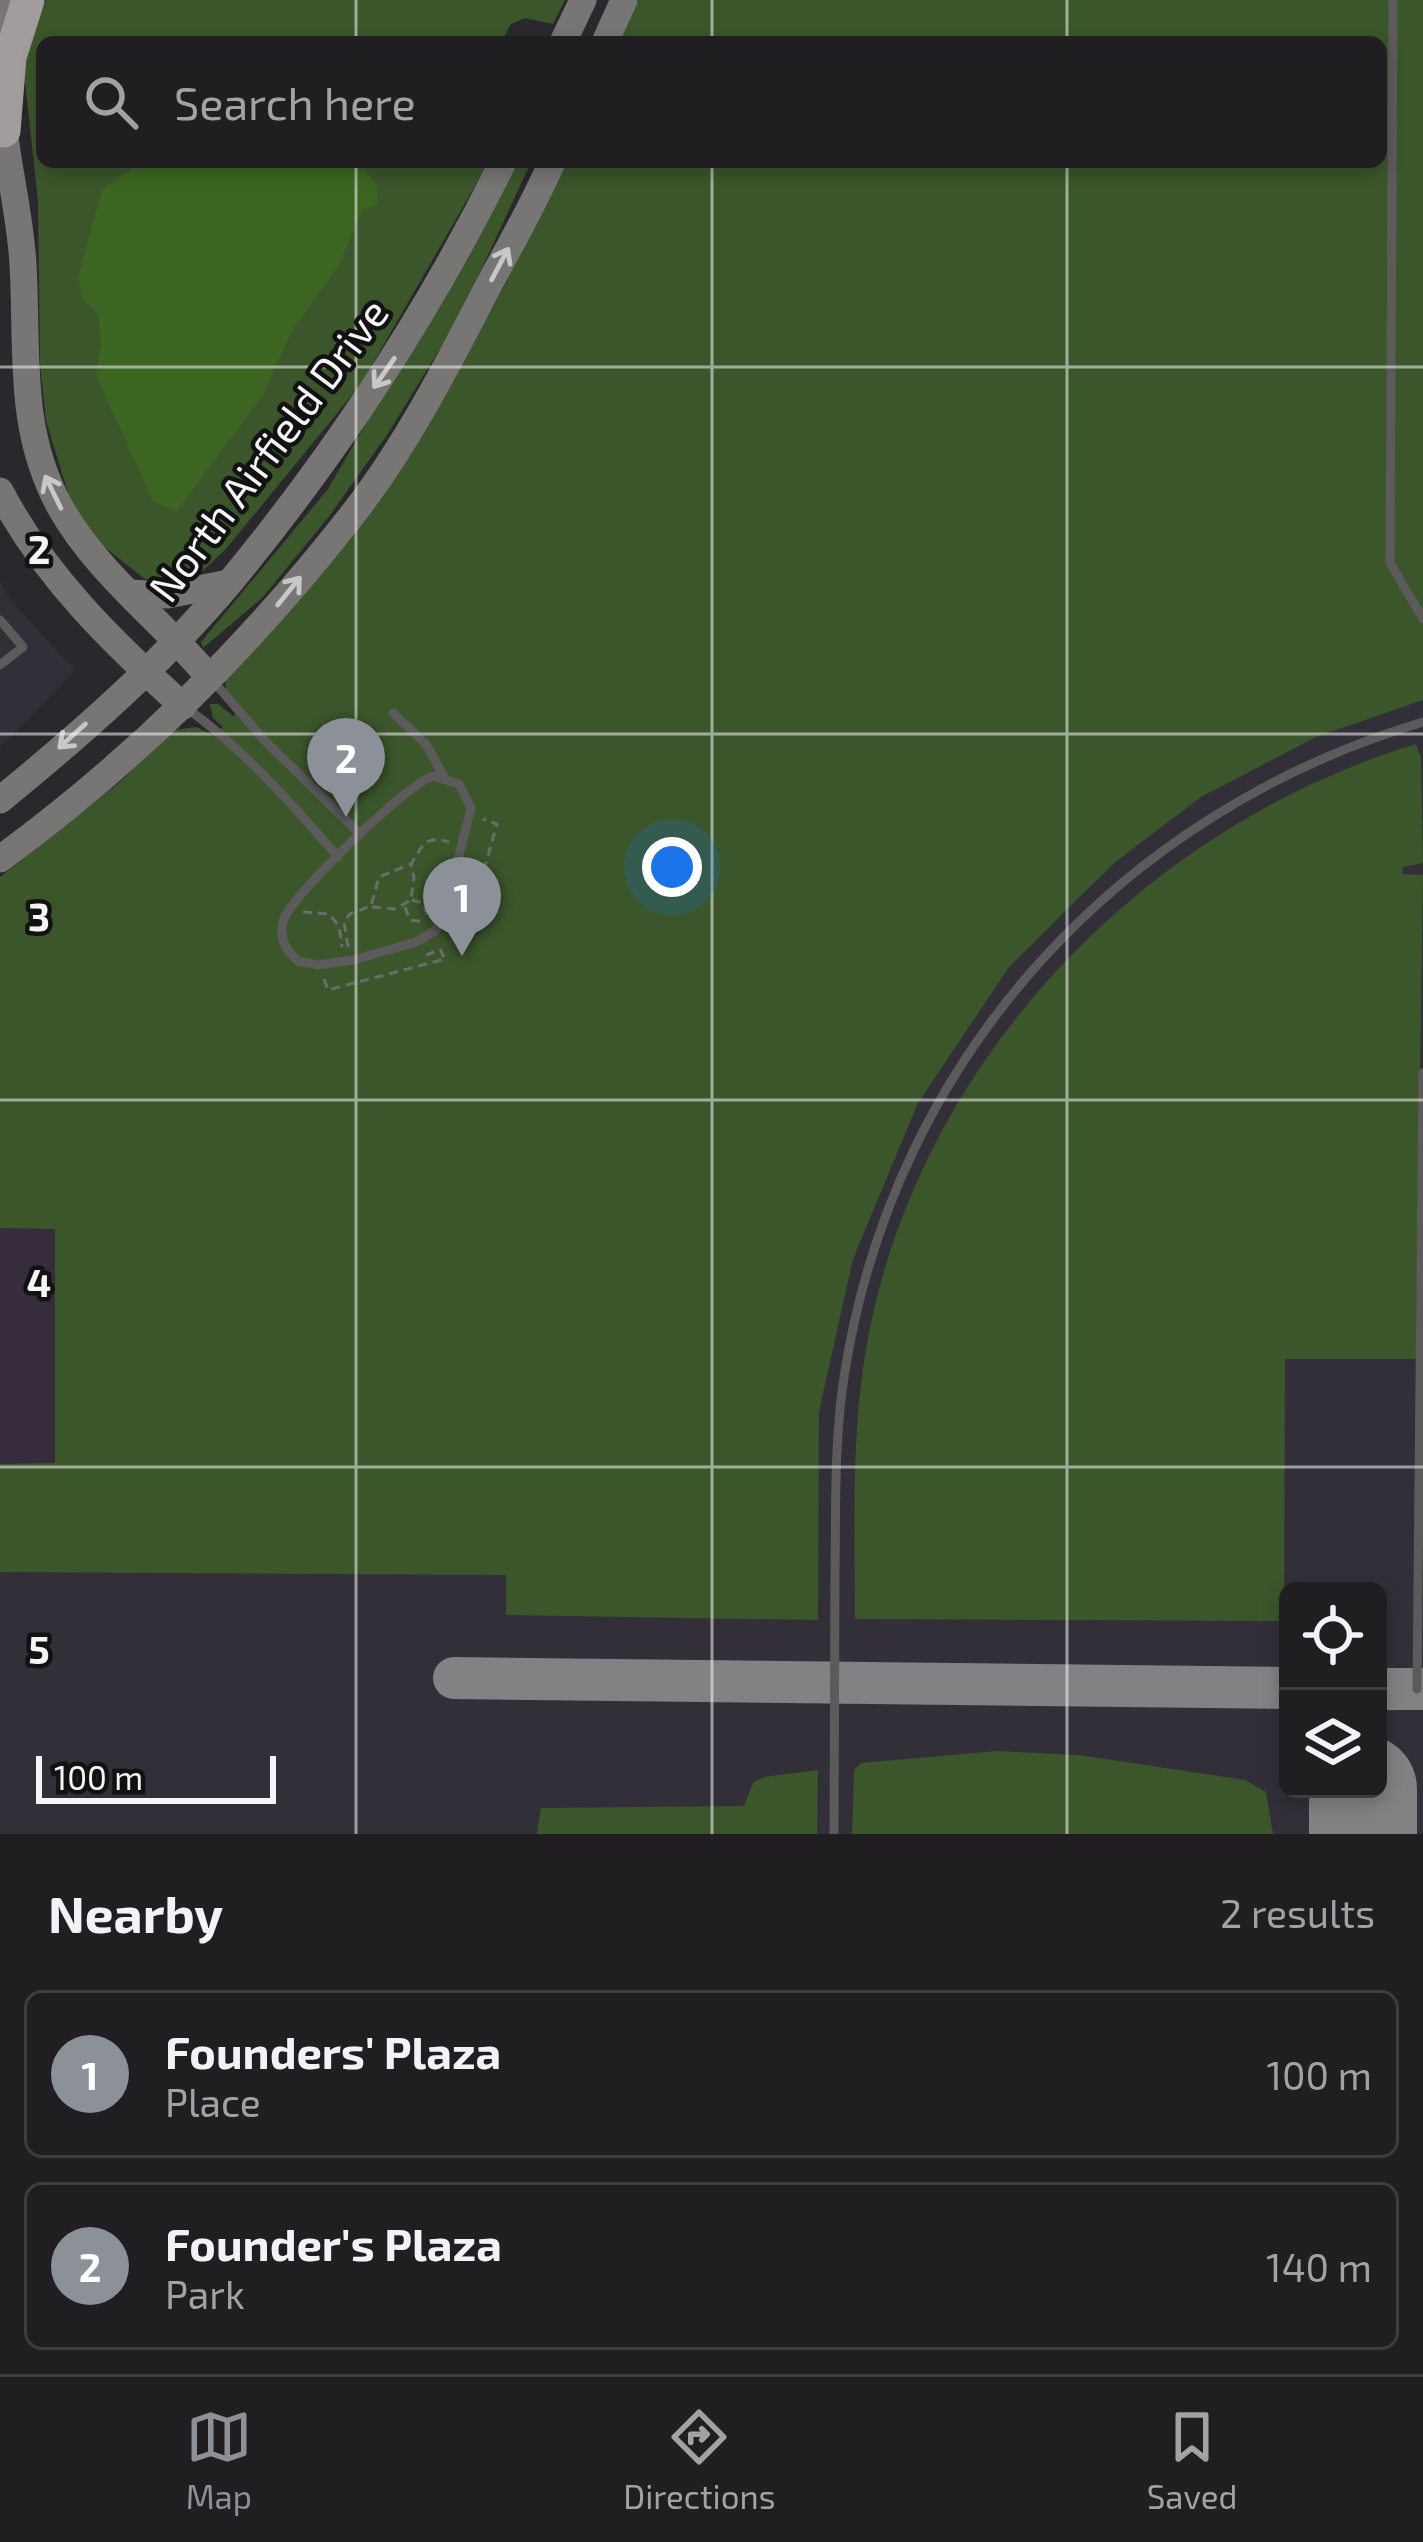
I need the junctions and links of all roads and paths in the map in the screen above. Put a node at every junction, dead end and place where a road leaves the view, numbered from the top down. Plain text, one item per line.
1 (3, 0) edge
2 (28, 0) edge
3 (583, 0) edge
4 (624, 0) edge
5 (1393, 0) edge
6 (566, 36) edge
7 (608, 36) edge
8 (4, 131) junction
9 (500, 168) edge
10 (549, 168) edge
11 (12, 378) edge
12 (0, 491) edge
13 (229, 583) junction
14 (130, 593) junction
15 (1423, 619) edge
16 (0, 620) edge
17 (176, 638) junction
18 (0, 665) edge
19 (145, 672) junction
20 (209, 677) junction
21 (184, 706) junction
22 (393, 713) dead end
23 (1422, 726) edge
24 (265, 742) junction
25 (245, 759) junction
26 (444, 777) junction
27 (313, 788) junction
28 (0, 800) edge
29 (293, 805) junction
30 (483, 819) dead end
31 (360, 834) junction
32 (463, 845) junction
33 (338, 856) junction
34 (0, 859) edge
35 (410, 864) junction
36 (410, 900) junction
37 (405, 905) junction
38 (370, 906) junction
39 (298, 915) dead end
40 (465, 922) junction
41 (456, 935) junction
42 (342, 947) dead end
43 (439, 950) junction
44 (353, 960) junction
45 (427, 960) junction
46 (324, 977) dead end
47 (1423, 1073) edge
48 (1417, 1689) dead end
49 (834, 1834) edge

1 - 8 main road
2 - 8 highway
3 - 6 main road
4 - 7 main road
5 - 15 lane
8 - 11 main road
9 -> 13 main road, North Airfield Drive
20 -> 10 main road
14 -> 11 main road
12 - 19 main road
13 - 14 main road
13 - 17 main road, North Airfield Drive
14 - 17 main road
16 - 18 lane
17 - 19 main road, North Airfield Drive
17 - 20 main road
19 - 21 main road
19 -> 28 main road, North Airfield Drive
20 - 21 main road
20 - 24 lane
21 - 25 lane
21 - 34 main road
22 - 26 lane
23 - 49 lane
24 - 25 lane
24 - 27 lane
25 - 29 lane
26 - 31 lane
26 - 32 lane
27 - 29 lane
27 - 31 lane
29 - 33 lane
30 - 40 path
31 - 33 lane
32 - 35 path
32 - 44 lane
33 - 44 lane
35 - 36 path
35 - 38 path
36 - 37 path
36 - 37 path
37 - 38 path
38 - 44 path
39 - 42 path
40 - 41 path
40 - 41 path
41 - 43 path
43 - 45 path
43 - 45 path
45 - 46 path
47 - 48 lane

